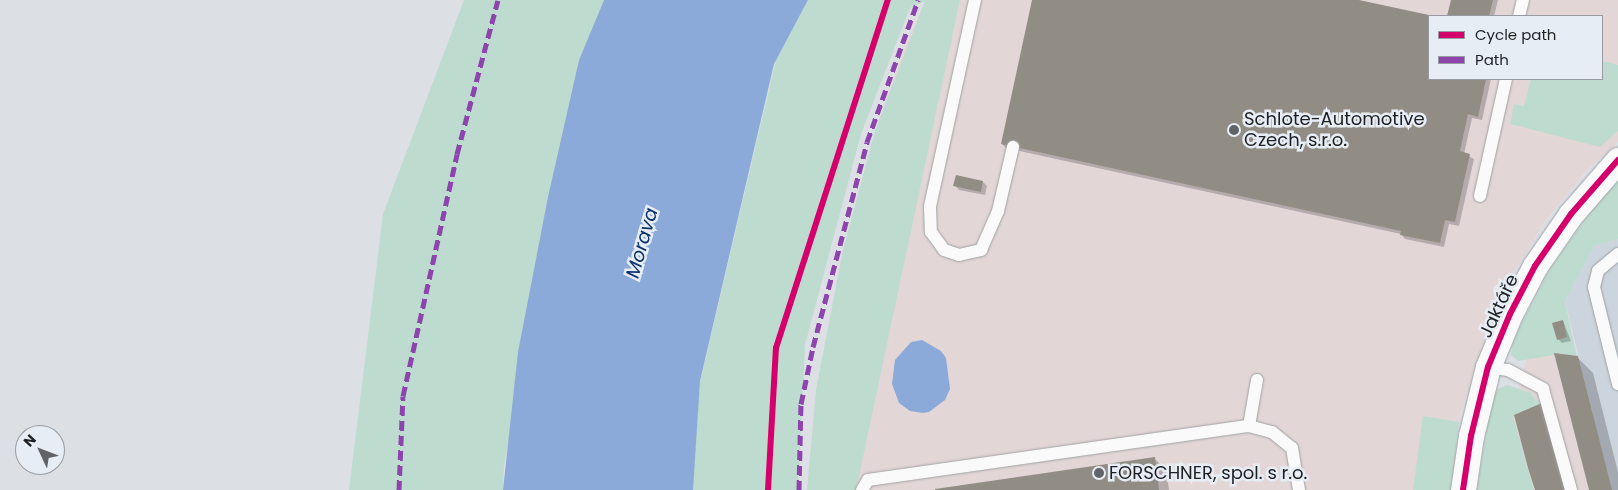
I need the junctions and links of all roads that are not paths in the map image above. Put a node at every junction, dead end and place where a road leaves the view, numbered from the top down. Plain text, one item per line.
1 (975, 0) edge
2 (1524, 0) edge
3 (1520, 15) edge
4 (1506, 80) edge
5 (1013, 147) dead end
6 (1618, 160) edge
7 (1480, 196) dead end
8 (1618, 254) edge
9 (1488, 367) junction
10 (1257, 380) dead end
11 (1618, 384) edge
12 (1249, 426) junction
13 (862, 490) edge
14 (1299, 490) edge
15 (1463, 490) edge
16 (1572, 490) edge

1 - 5 lane
2 - 3 lane
4 - 7 lane
6 - 9 street, Jaktáře
8 - 11 lane
9 - 15 street, Jaktáře
9 - 16 lane
10 - 12 lane
12 - 13 lane
12 - 14 lane

